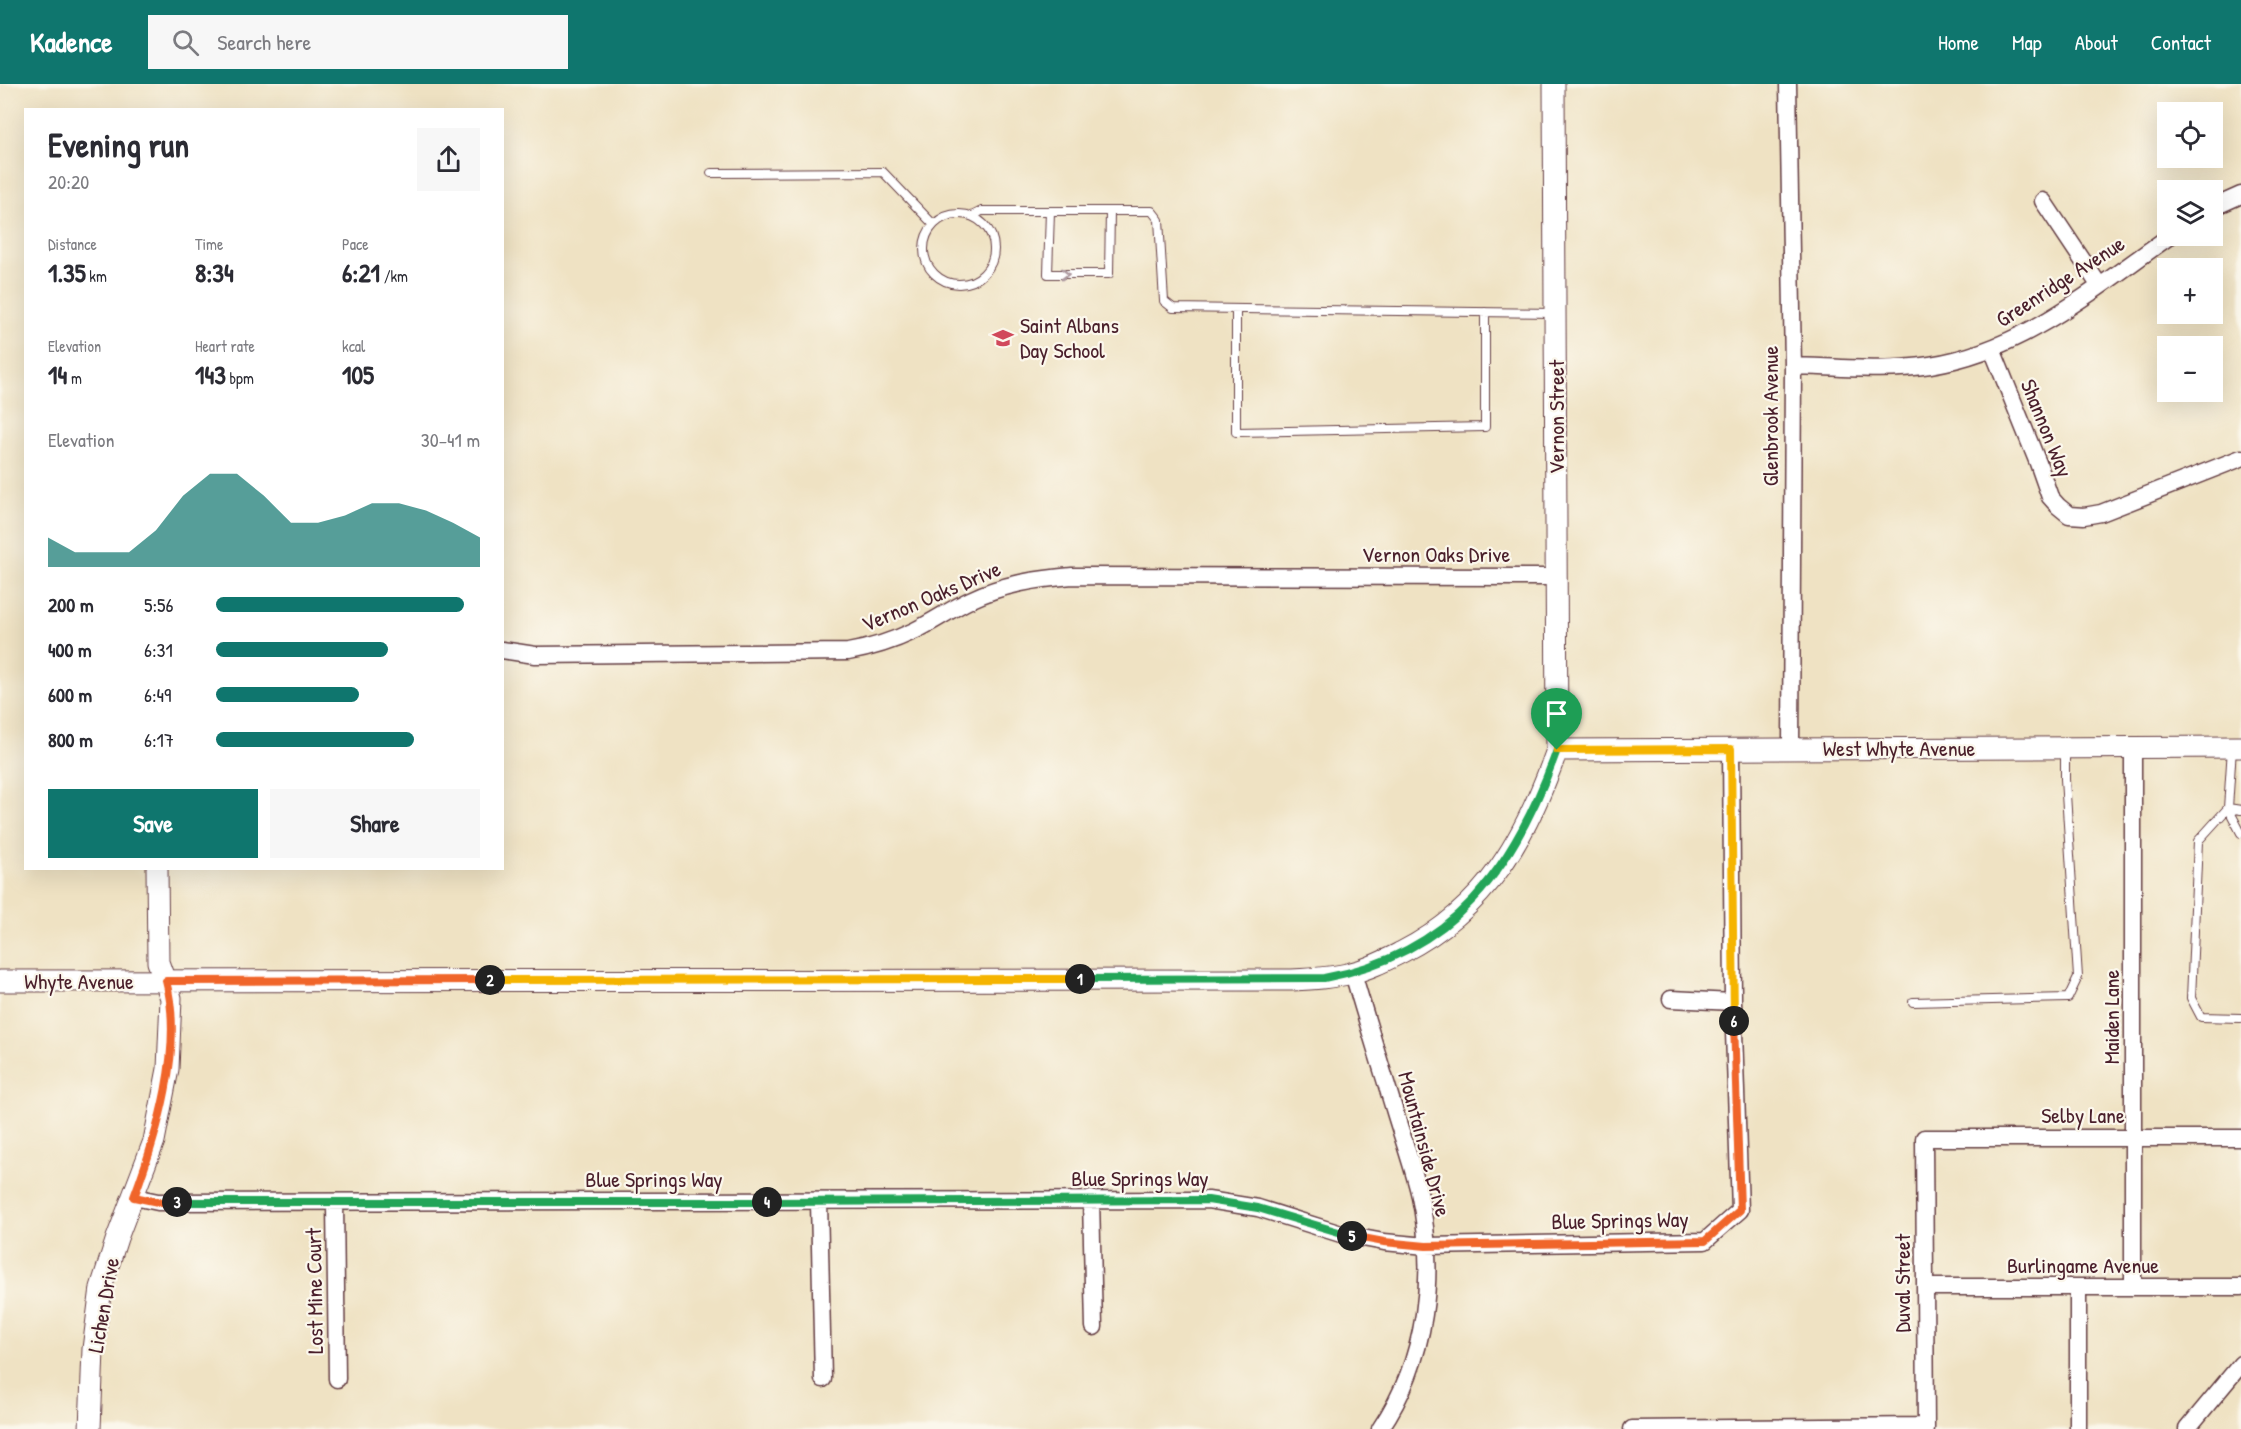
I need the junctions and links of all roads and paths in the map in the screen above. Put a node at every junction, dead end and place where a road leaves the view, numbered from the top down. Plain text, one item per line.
1 (1554, 84) edge
2 (1788, 84) edge
3 (711, 173) dead end
4 (2241, 195) edge
5 (2043, 201) dead end
6 (2223, 203) edge
7 (1050, 211) junction
8 (1110, 211) junction
9 (972, 216) junction
10 (933, 224) junction
11 (2157, 245) edge
12 (2099, 285) junction
13 (1236, 309) junction
14 (1485, 312) junction
15 (1555, 314) junction
16 (1992, 350) junction
17 (1793, 366) junction
18 (2241, 458) edge
19 (1556, 577) junction
20 (504, 650) edge
21 (2066, 747) junction
22 (2133, 747) junction
23 (2236, 747) edge
24 (1731, 749) junction
25 (1791, 749) junction
26 (1557, 750) junction
27 (2228, 808) junction
28 (2241, 810) edge
29 (2241, 833) edge
30 (157, 870) edge
31 (1353, 973) junction
32 (0, 981) edge
33 (166, 981) junction
34 (1671, 999) dead end
35 (1733, 1002) junction
36 (1913, 1002) dead end
37 (2241, 1018) edge
38 (1924, 1138) joint
39 (2133, 1138) junction
40 (2241, 1138) edge
41 (134, 1197) junction
42 (1091, 1199) junction
43 (335, 1202) junction
44 (819, 1202) junction
45 (1426, 1246) junction
46 (1925, 1287) junction
47 (2078, 1287) junction
48 (2133, 1287) junction
49 (2241, 1287) edge
50 (1094, 1327) dead end
51 (2241, 1364) edge
52 (337, 1379) dead end
53 (823, 1379) dead end
54 (1783, 1428) edge
55 (1926, 1428) edge
56 (90, 1429) edge
57 (1380, 1429) edge
58 (1632, 1429) edge
59 (2078, 1429) edge
60 (2187, 1429) edge

1 - 15 street, Vernon Street
2 - 17 street, Glenbrook Avenue
3 - 10 lane
4 - 6 street
5 - 12 street
7 - 8 lane
7 -> 8 lane
7 - 9 lane
8 - 13 lane
9 - 10 lane
9 - 10 lane
11 - 12 street, Greenridge Avenue
12 - 16 street, Greenridge Avenue
13 - 14 lane
13 - 14 lane
14 - 15 lane
15 - 19 street, Vernon Street
16 - 17 street, Greenridge Avenue
16 - 18 street, Shannon Way
17 - 25 street, Glenbrook Avenue
19 - 20 street, Vernon Oaks Drive
19 - 26 street, Vernon Street
21 - 22 street, West Whyte Avenue
21 - 25 street, West Whyte Avenue
21 - 36 lane
22 - 23 street, West Whyte Avenue
22 - 39 street, Maiden Lane
23 - 27 lane
24 - 25 street, West Whyte Avenue
24 - 26 street, West Whyte Avenue
24 - 35 street, Blue Springs Way
26 - 31 street, Whyte Avenue
27 - 28 lane
27 - 29 lane
27 - 37 lane
30 - 33 street, Lichen Drive
31 - 33 street, Whyte Avenue
31 - 45 street, Mountainside Drive
32 - 33 street, Whyte Avenue
33 - 41 street, Lichen Drive
34 - 35 street
35 - 45 street, Blue Springs Way
38 - 39 street, Selby Lane
38 - 46 street, Duval Street
39 - 40 street, Selby Lane
39 - 48 street, Maiden Lane
41 - 43 street, Blue Springs Way
41 - 56 street, Lichen Drive
42 - 44 street, Blue Springs Way
42 - 45 street, Blue Springs Way
42 - 50 street
43 - 44 street, Blue Springs Way
43 - 52 street, Lost Mine Court
44 - 53 street
45 - 57 street, Mountainside Drive
46 - 47 street, Burlingame Avenue
46 - 55 street, Duval Street
47 - 48 street, Burlingame Avenue
47 - 59 street
48 - 49 street, Burlingame Avenue
51 - 60 street
54 - 55 street
54 - 58 street

